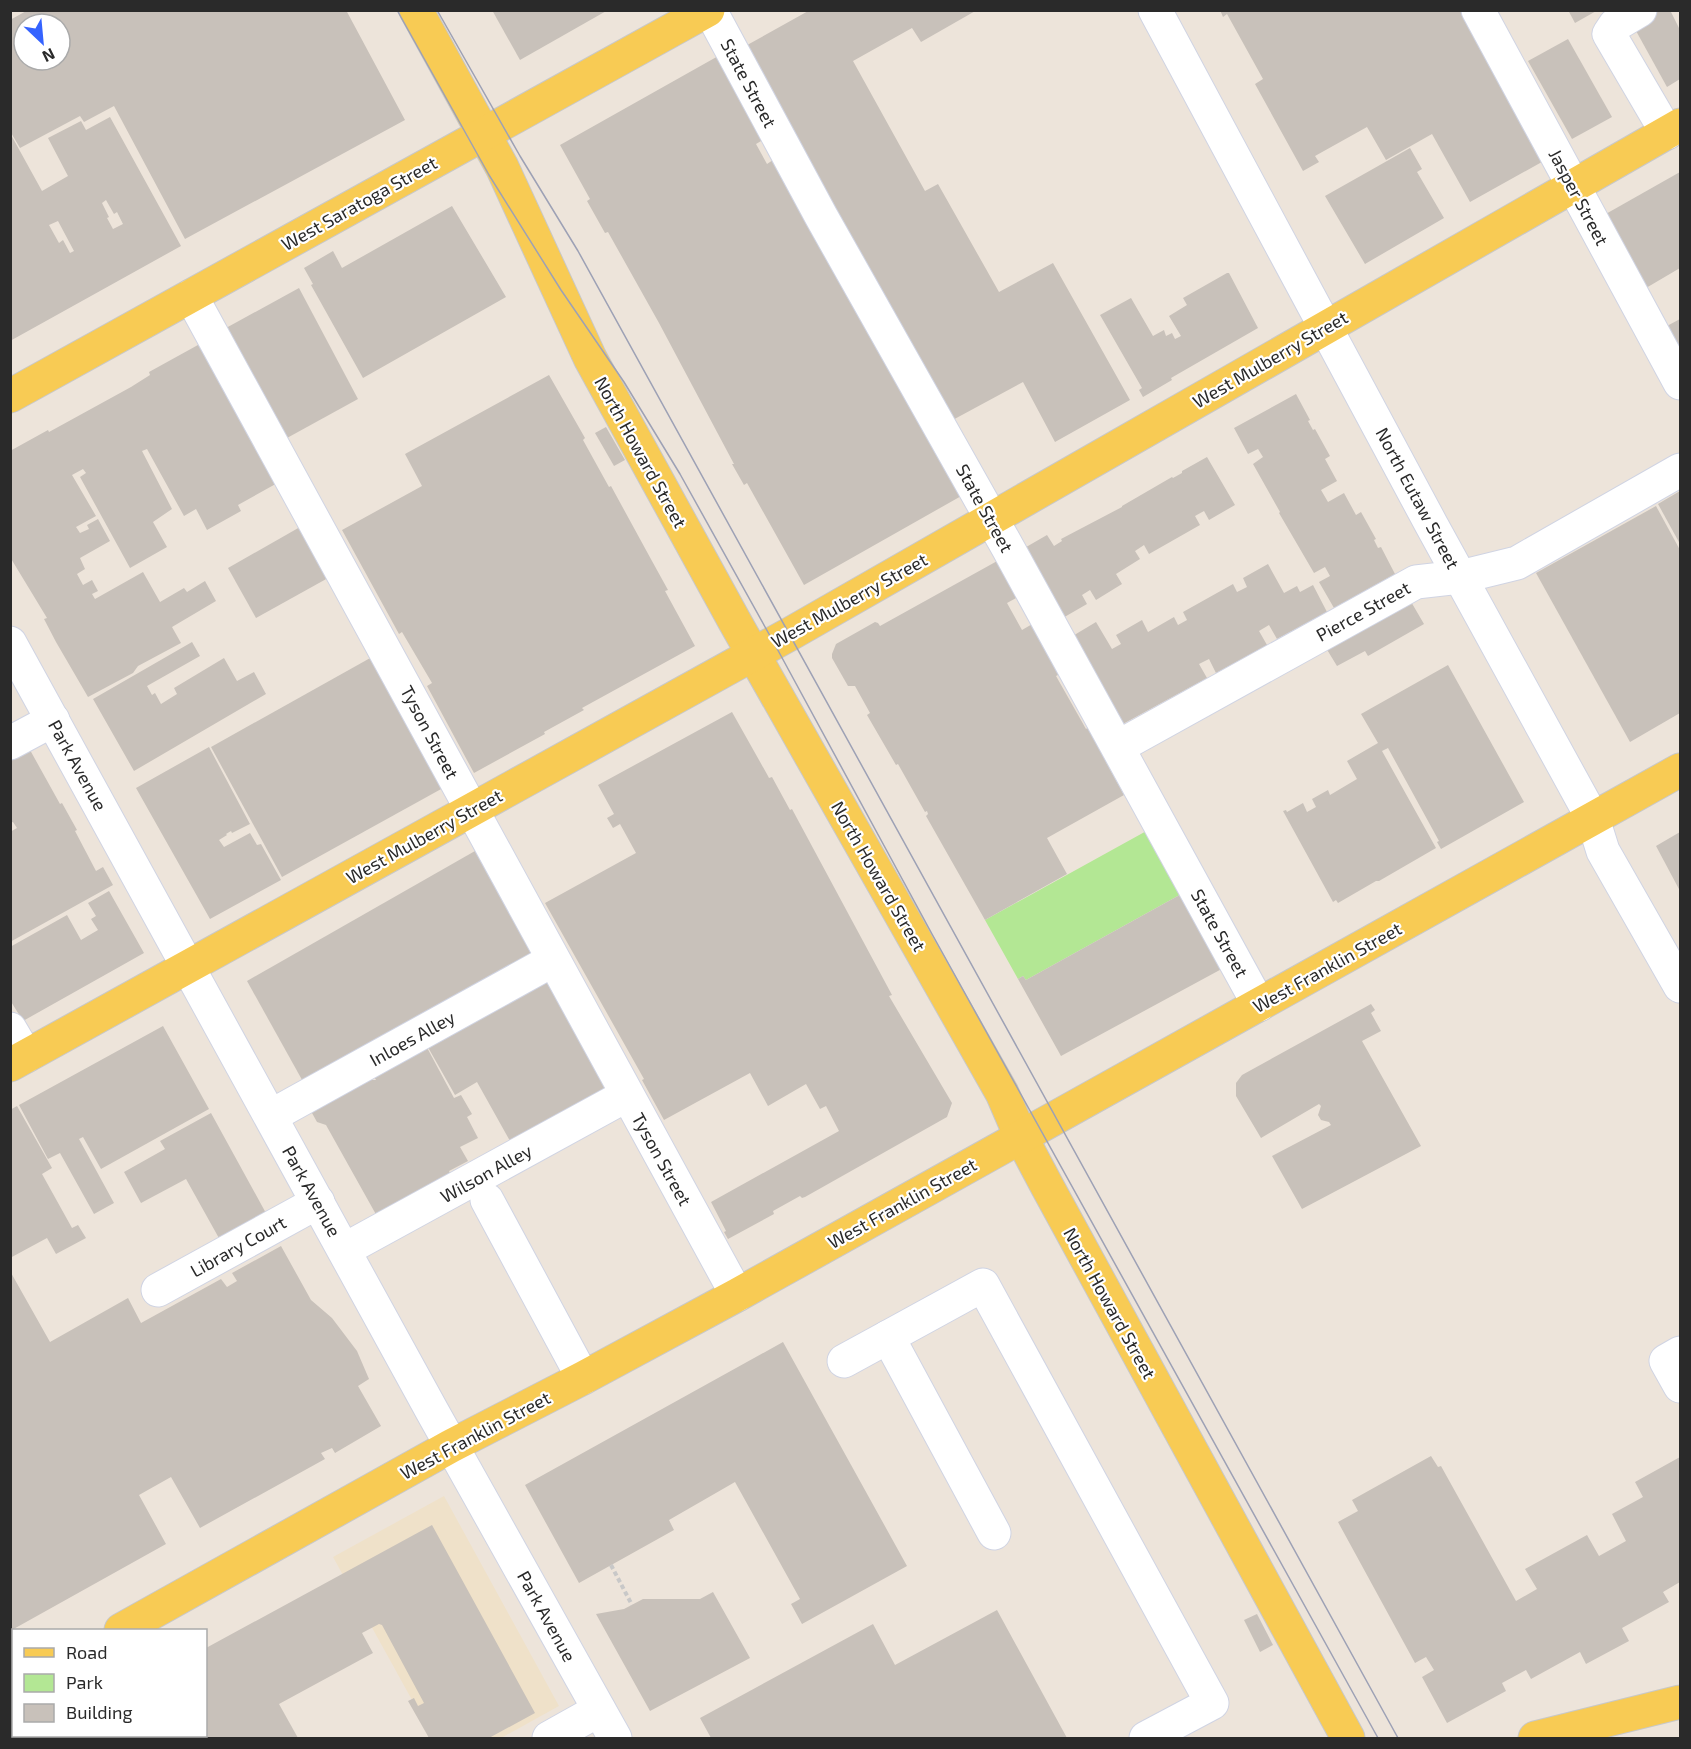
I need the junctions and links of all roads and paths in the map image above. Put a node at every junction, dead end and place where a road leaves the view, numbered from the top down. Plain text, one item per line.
1 (416, 10) edge
2 (709, 10) edge
3 (1155, 10) edge
4 (1478, 10) edge
5 (1640, 10) edge
6 (1674, 129) edge
7 (485, 134) junction
8 (1574, 186) junction
9 (191, 296) junction
10 (1326, 326) junction
11 (1680, 383) edge
12 (10, 396) edge
13 (1680, 470) edge
14 (991, 519) junction
15 (1460, 577) junction
16 (10, 643) edge
17 (753, 654) junction
18 (53, 720) junction
19 (10, 743) edge
20 (1118, 747) junction
21 (1680, 770) edge
22 (472, 810) junction
23 (1593, 819) junction
24 (553, 960) junction
25 (190, 966) junction
26 (1680, 986) edge
27 (1259, 1005) junction
28 (16, 1050) edge
29 (627, 1095) junction
30 (271, 1116) junction
31 (1021, 1137) junction
32 (487, 1200) dead end
33 (318, 1202) junction
34 (344, 1250) junction
35 (158, 1290) dead end
36 (736, 1295) junction
37 (888, 1337) junction
38 (844, 1361) dead end
39 (583, 1378) junction
40 (452, 1446) junction
41 (994, 1533) dead end
42 (611, 1566) dead end
43 (632, 1605) dead end
44 (123, 1629) edge
45 (1680, 1702) edge
46 (599, 1710) junction
47 (549, 1738) edge
48 (615, 1738) edge
49 (1146, 1738) edge
50 (1348, 1738) edge
51 (1535, 1738) edge

1 - 7 main road, North Howard Street
2 - 7 main road, West Saratoga Street
2 - 14 street, State Street
3 - 10 street, North Eutaw Street
4 - 8 street, Jasper Street
5 - 6 street
6 - 8 main road, West Mulberry Street
7 - 9 main road, West Saratoga Street
7 - 17 main road, North Howard Street
8 - 10 main road, West Mulberry Street
8 - 11 street, Jasper Street
9 - 12 main road, West Saratoga Street
9 - 22 street, Tyson Street
10 - 14 main road, West Mulberry Street
10 - 15 street, North Eutaw Street
13 - 15 street, Pierce Street
14 - 17 main road, West Mulberry Street
14 - 20 street, State Street
15 - 20 street, Pierce Street
15 - 23 street, North Eutaw Street
16 - 18 street, Park Avenue
17 - 22 main road, West Mulberry Street
17 - 31 main road, North Howard Street
18 - 19 street
18 - 25 street, Park Avenue
20 - 27 street, State Street
21 - 23 main road, West Franklin Street
22 - 24 street, Tyson Street
22 - 25 main road, West Mulberry Street
23 - 26 street, North Eutaw Street
23 - 27 main road, West Franklin Street
24 - 29 street, Tyson Street
24 - 30 street, Inloes Alley
25 - 28 main road, West Mulberry Street
25 - 30 street, Park Avenue
27 - 31 main road, West Franklin Street
29 - 34 street, Wilson Alley
29 - 36 street, Tyson Street
30 - 33 street, Park Avenue
31 - 36 main road, West Franklin Street
31 - 50 main road, North Howard Street
32 - 39 street
33 - 34 street, Park Avenue
33 - 35 street, Library Court
34 - 40 street, Park Avenue
36 - 39 main road, West Franklin Street
37 - 38 street
37 - 41 street
37 - 49 street
39 - 40 main road, West Franklin Street
40 - 44 main road, West Franklin Street
40 - 46 street, Park Avenue
42 - 43 path
45 - 51 main road
46 - 47 street
46 - 48 street, Park Avenue

